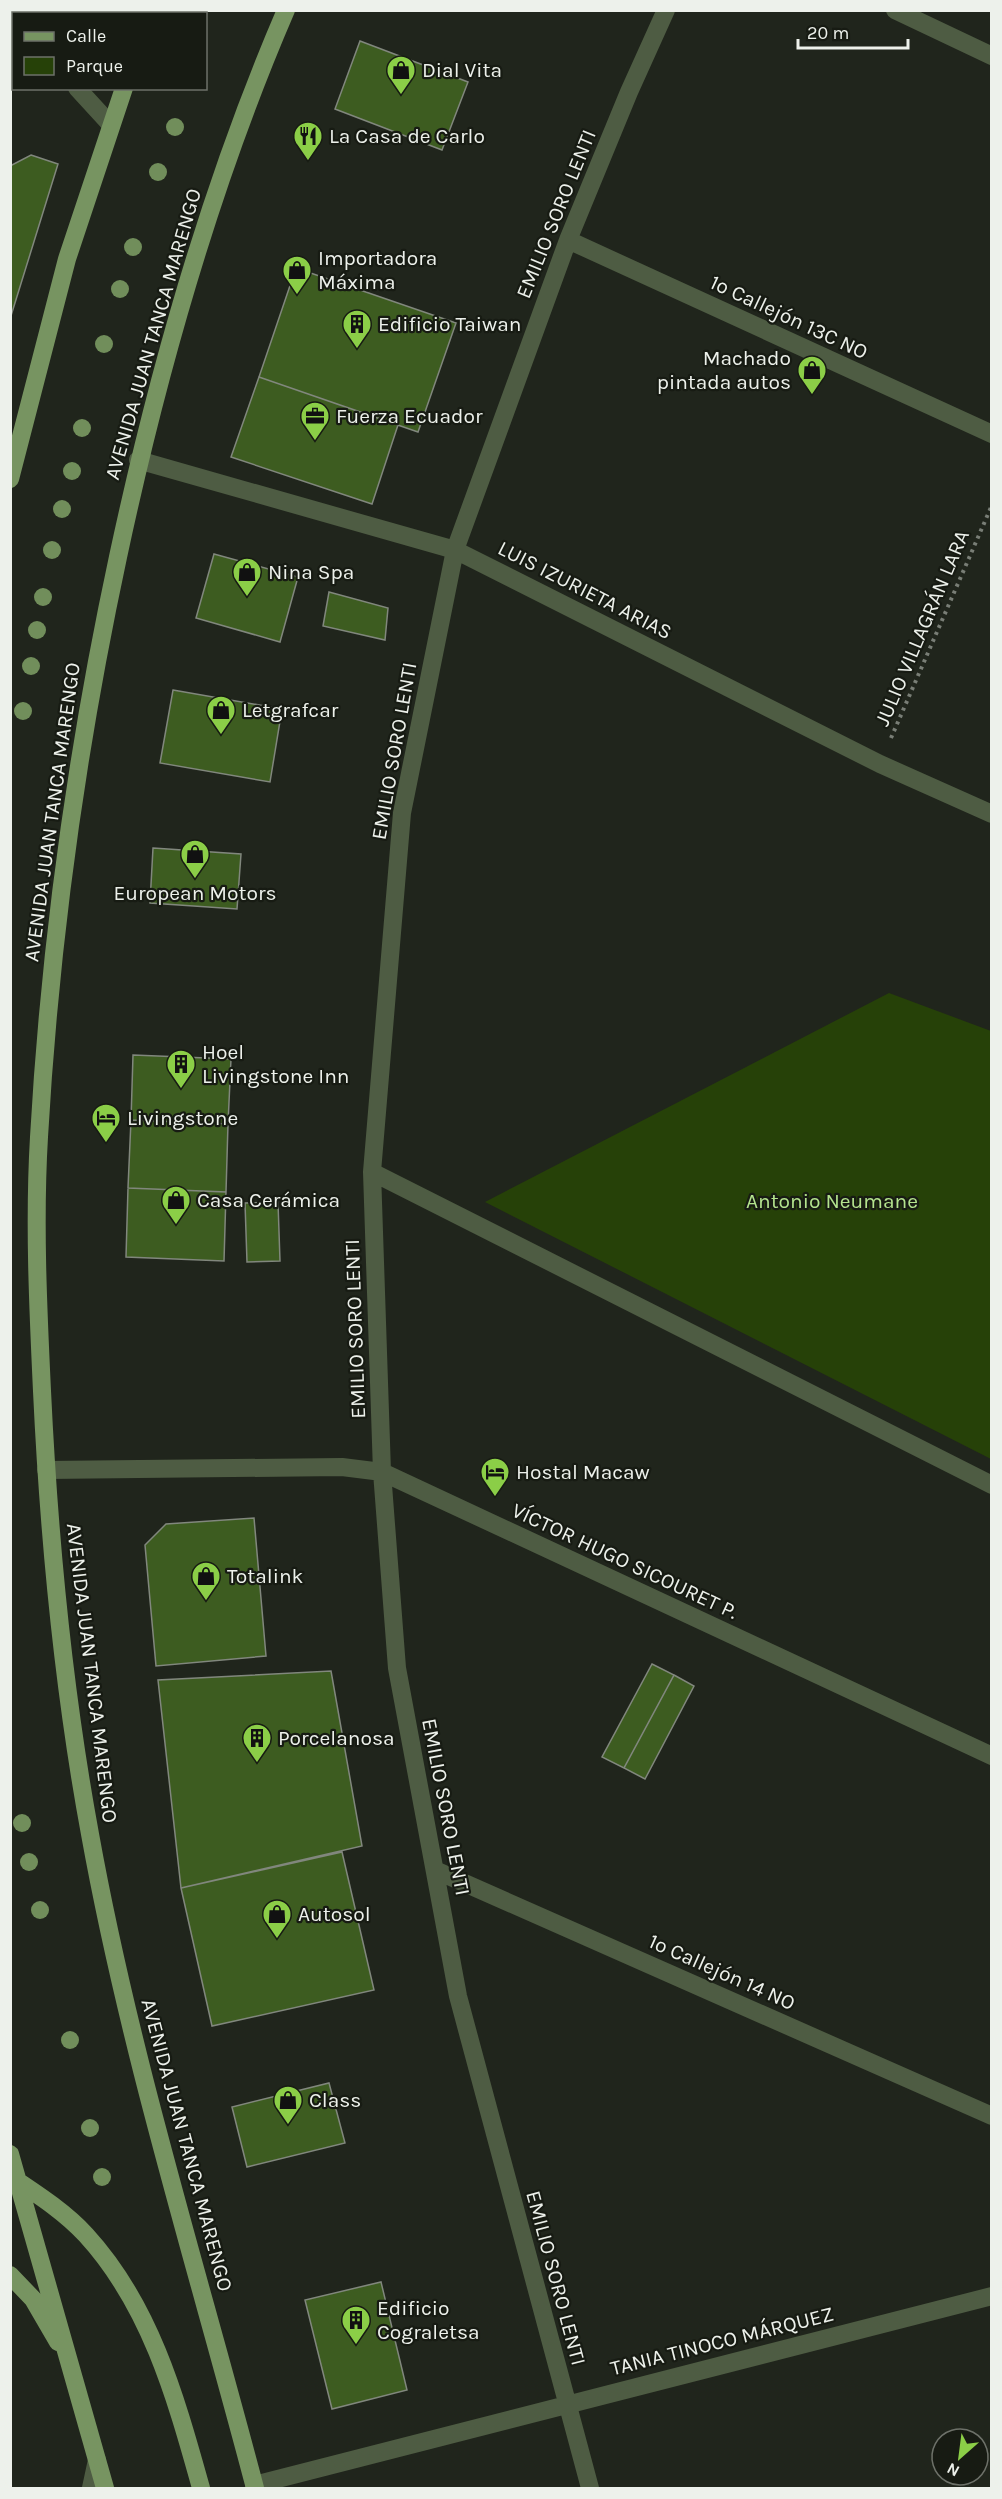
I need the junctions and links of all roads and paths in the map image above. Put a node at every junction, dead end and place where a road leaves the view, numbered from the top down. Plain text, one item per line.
1 (286, 10) edge
2 (666, 10) edge
3 (896, 10) edge
4 (992, 56) edge
5 (79, 90) edge
6 (123, 90) edge
7 (110, 123) junction
8 (567, 240) junction
9 (992, 434) edge
10 (138, 460) junction
11 (10, 479) edge
12 (992, 505) edge
13 (455, 550) junction
14 (880, 764) junction
15 (992, 814) edge
16 (372, 1172) junction
17 (46, 1470) junction
18 (382, 1472) junction
19 (992, 1485) edge
20 (992, 1756) edge
21 (435, 1870) junction
22 (992, 2116) edge
23 (10, 2154) edge
24 (10, 2176) edge
25 (10, 2275) edge
26 (992, 2296) edge
27 (72, 2368) junction
28 (566, 2404) junction
29 (97, 2460) junction
30 (255, 2487) edge
31 (91, 2488) edge
32 (105, 2488) edge
33 (201, 2488) edge
34 (590, 2488) edge

1 - 10 main road, AVENIDA JUAN TANCA MARENGO
2 - 8 street, EMILIO SORO LENTI
3 - 4 street
5 - 7 street
6 - 7 main road
7 - 11 main road
8 - 9 street, 1º Callejón 13C NO
8 - 13 street, EMILIO SORO LENTI
10 - 13 street, LUIS IZURIETA ARIAS
10 - 17 main road, AVENIDA JUAN TANCA MARENGO
12 - 14 path, JULIO VILLAGRÁN LARA
13 - 14 street, LUIS IZURIETA ARIAS
13 - 16 street, EMILIO SORO LENTI
14 - 15 street, LUIS IZURIETA ARIAS
16 - 18 street, EMILIO SORO LENTI
16 - 19 street
17 - 18 street, VÍCTOR HUGO SICOURET P.
17 - 30 main road, AVENIDA JUAN TANCA MARENGO
18 - 20 street, VÍCTOR HUGO SICOURET P.
18 - 21 street, EMILIO SORO LENTI
21 - 22 street, 1º Callejón 14 NO
21 - 28 street, EMILIO SORO LENTI
23 - 27 main road
24 - 33 main road
25 - 27 main road
26 - 28 street, TANIA TINOCO MÁRQUEZ
27 - 29 main road
28 - 30 street, TANIA TINOCO MÁRQUEZ
28 - 34 street, EMILIO SORO LENTI
29 - 31 street
29 - 32 main road

